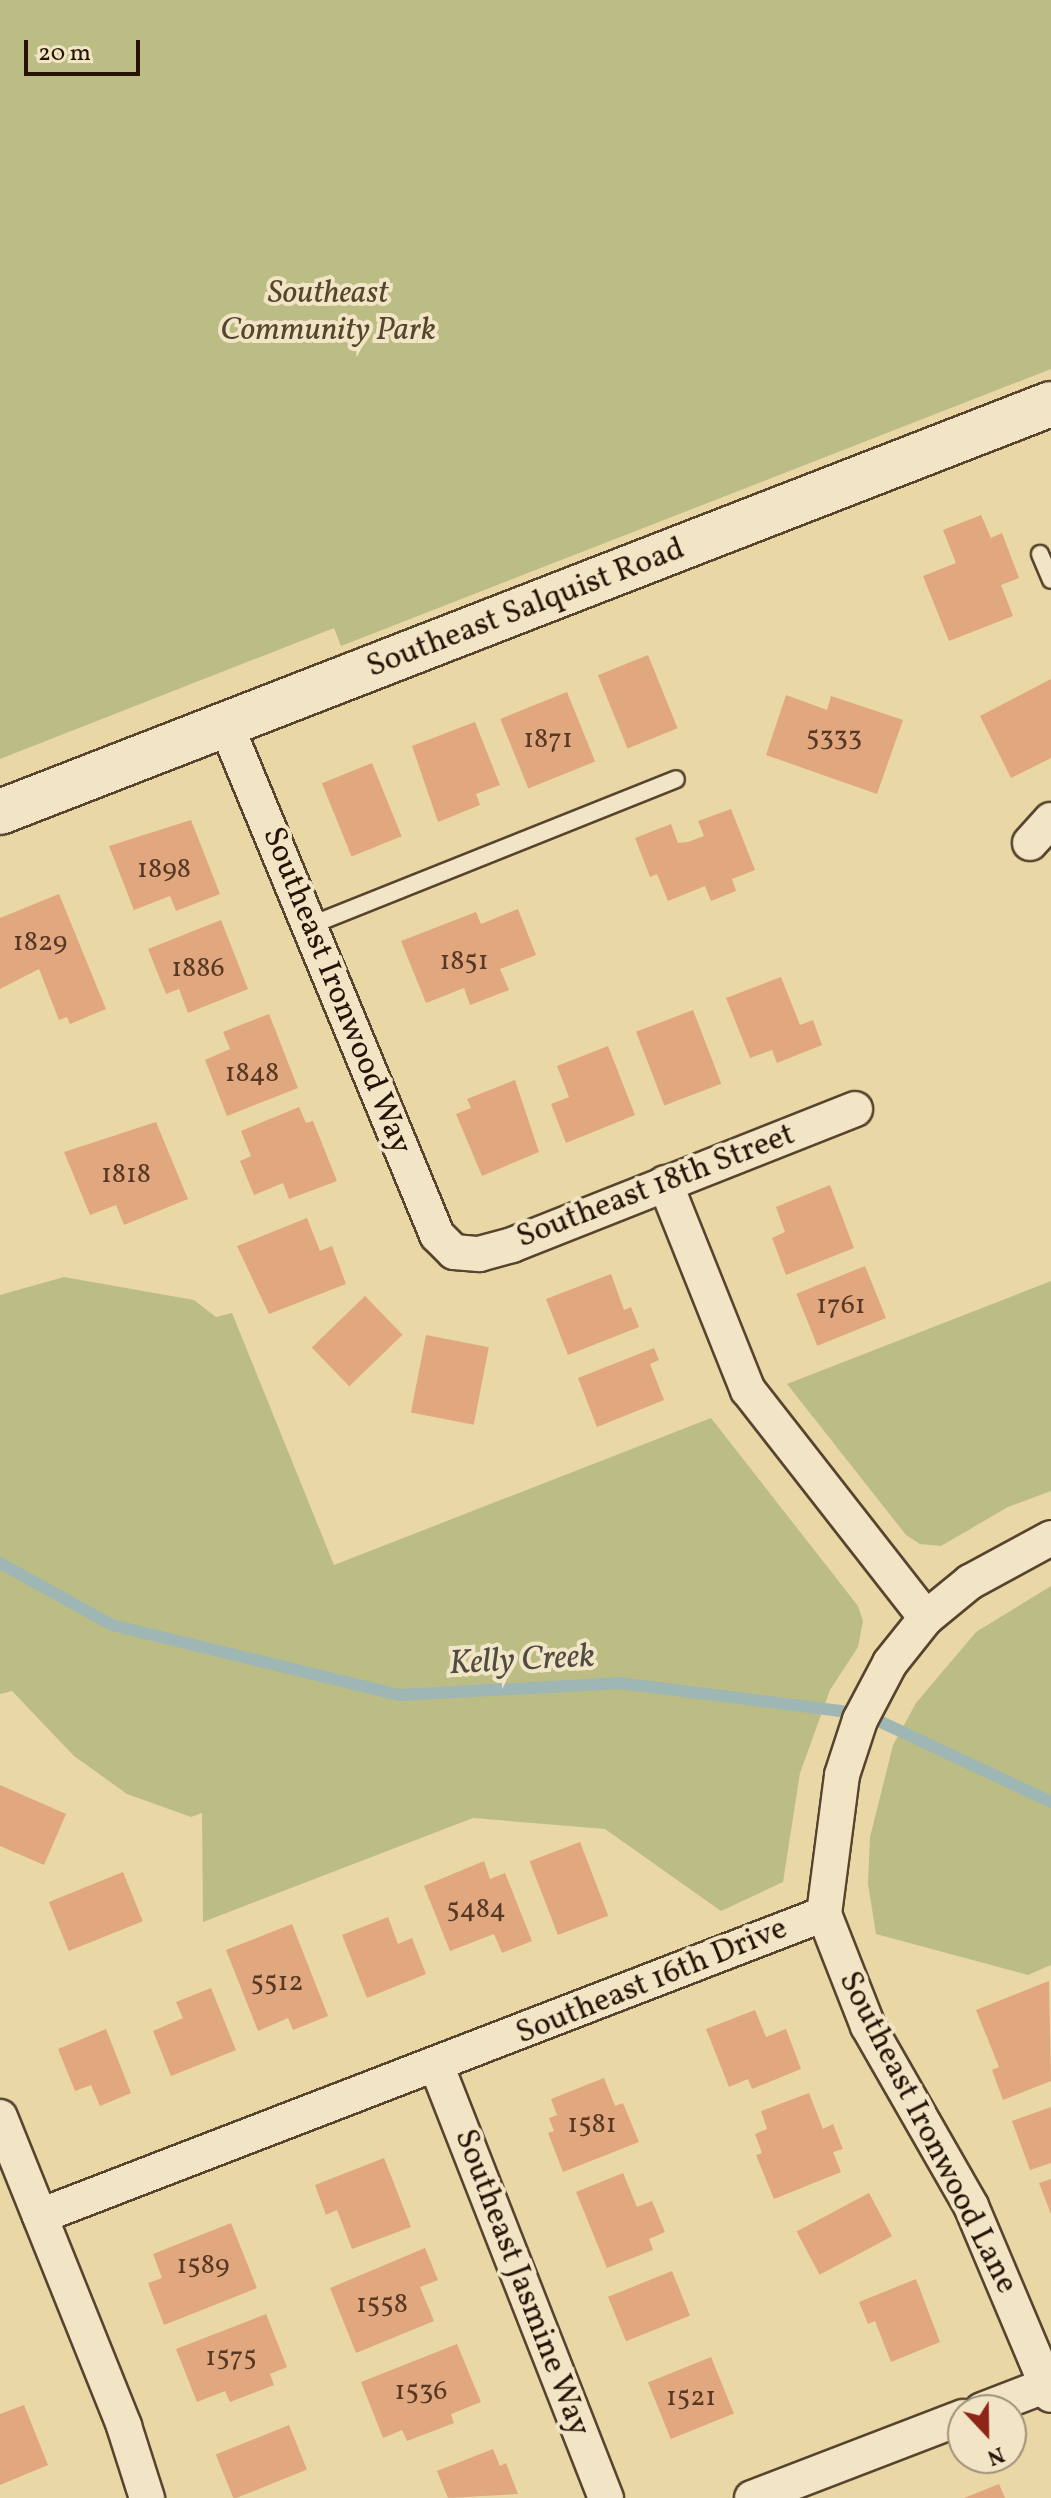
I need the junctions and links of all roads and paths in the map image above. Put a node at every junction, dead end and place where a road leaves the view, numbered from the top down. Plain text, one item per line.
1 (1051, 404) edge
2 (1040, 554) dead end
3 (1051, 580) edge
4 (226, 725) junction
5 (676, 779) dead end
6 (0, 812) edge
7 (309, 926) junction
8 (855, 1109) dead end
9 (665, 1183) junction
10 (454, 1252) joint
11 (1051, 1538) edge
12 (926, 1618) junction
13 (824, 1914) junction
14 (437, 2067) junction
15 (0, 2117) edge
16 (40, 2216) junction
17 (1049, 2390) edge
18 (1027, 2397) edge
19 (947, 2423) edge
20 (147, 2498) edge
21 (606, 2498) edge
22 (752, 2498) edge

1 - 4 street, Southeast Salquist Road
2 - 3 lane
4 - 6 street, Southeast Salquist Road
4 - 7 street, Southeast Ironwood Way
5 - 7 lane
7 - 10 street, Southeast Ironwood Way
8 - 9 street, Southeast 18th Street
9 - 10 street, Southeast 18th Street
9 - 12 street
11 - 12 street, Southeast 16th Drive
12 - 13 street, Southeast 16th Drive
13 - 14 street, Southeast 16th Drive
13 - 17 street, Southeast Ironwood Lane
14 - 16 street, Southeast 16th Drive
14 - 21 street, Southeast Jasmine Way
15 - 16 street
16 - 20 street
17 - 18 street
19 - 22 street

